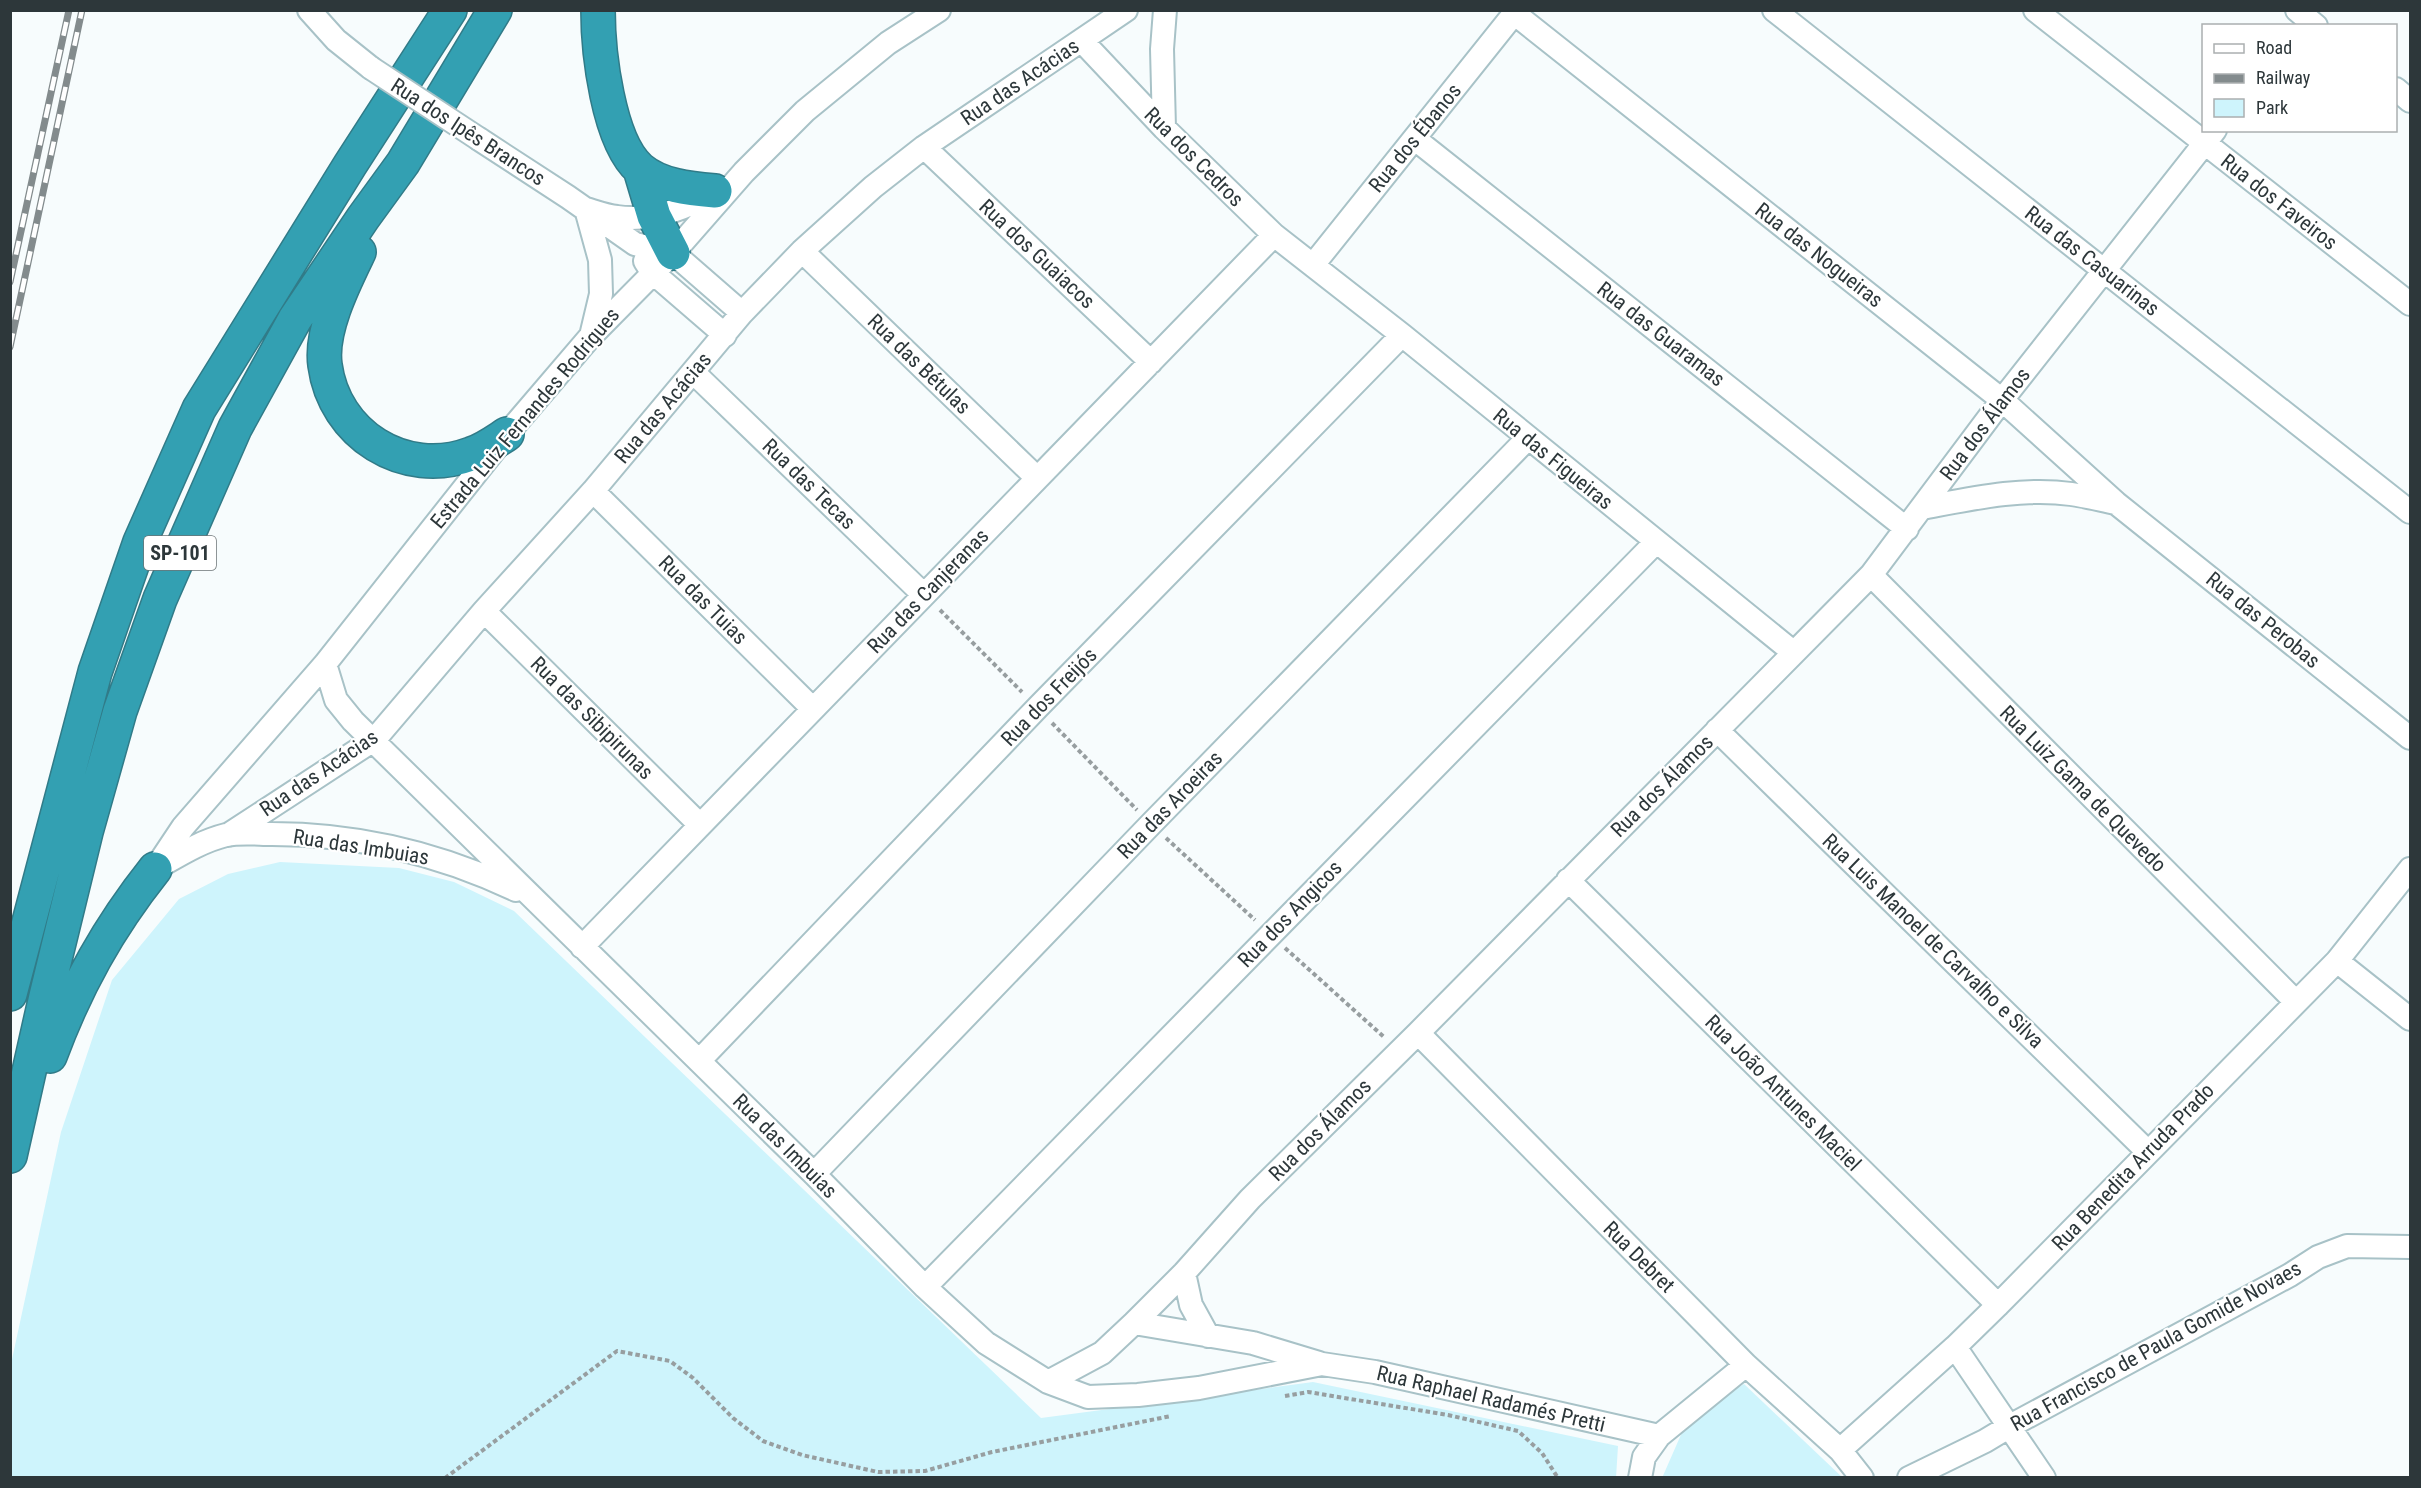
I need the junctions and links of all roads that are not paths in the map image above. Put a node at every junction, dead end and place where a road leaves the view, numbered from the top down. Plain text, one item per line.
1 (309, 10) edge
2 (450, 10) edge
3 (495, 10) edge
4 (598, 10) edge
5 (939, 10) edge
6 (1126, 10) edge
7 (1165, 10) edge
8 (1774, 10) edge
9 (2035, 10) edge
10 (1516, 12) edge
11 (1082, 41) junction
12 (2397, 90) edge
13 (2410, 101) edge
14 (1164, 128) junction
15 (2202, 131) edge
16 (2210, 137) edge
17 (1415, 139) junction
18 (924, 147) junction
19 (403, 163) junction
20 (640, 169) junction
21 (744, 172) junction
22 (715, 191) junction
23 (585, 209) junction
24 (654, 216) junction
25 (1274, 235) junction
26 (802, 251) junction
27 (662, 263) junction
28 (1313, 265) junction
29 (2105, 271) junction
30 (2410, 304) edge
31 (742, 314) junction
32 (725, 334) junction
33 (1402, 335) junction
34 (590, 337) junction
35 (1151, 362) junction
36 (694, 373) junction
37 (2002, 400) junction
38 (507, 434) junction
39 (1528, 438) junction
40 (1036, 477) junction
41 (593, 491) junction
42 (2116, 503) junction
43 (1922, 508) junction
44 (2410, 512) edge
45 (1907, 529) junction
46 (1656, 542) junction
47 (1871, 575) junction
48 (924, 595) junction
49 (484, 610) junction
50 (1793, 652) junction
51 (325, 664) junction
52 (813, 709) junction
53 (1718, 730) junction
54 (2410, 738) edge
55 (375, 739) junction
56 (700, 825) junction
57 (228, 835) junction
58 (155, 869) junction
59 (2410, 869) edge
60 (1568, 880) junction
61 (531, 897) junction
62 (582, 947) junction
63 (2337, 961) junction
64 (10, 994) edge
65 (2296, 1002) junction
66 (2410, 1019) edge
67 (1418, 1033) junction
68 (699, 1061) junction
69 (2148, 1152) junction
70 (10, 1156) edge
71 (10, 1168) edge
72 (814, 1174) junction
73 (2410, 1247) edge
74 (1184, 1273) junction
75 (925, 1287) junction
76 (1998, 1305) junction
77 (1134, 1323) junction
78 (1208, 1336) junction
79 (1955, 1347) junction
80 (1322, 1364) junction
81 (1746, 1365) junction
82 (1048, 1382) junction
83 (2010, 1426) junction
84 (1659, 1437) junction
85 (1840, 1450) junction
86 (1640, 1478) edge
87 (1863, 1478) edge
88 (1910, 1478) edge
89 (2044, 1478) edge

1 - 23 street, Rua dos Ipês Brancos, bridge
2 - 64 highway, SP-101
3 - 19 highway, SP-101
4 - 20 highway
5 - 21 street, Estrada Luiz Fernandes Rodrigues
6 - 11 street, Rua das Acácias
7 - 14 street
8 - 29 street, Rua das Casuarinas
9 - 15 street, Rua dos Faveiros
10 - 17 street, Rua dos Ébanos
10 - 37 street, Rua das Nogueiras
11 - 14 street, Rua dos Cedros
11 - 18 street, Rua das Acácias
12 - 13 street
14 - 25 street, Rua dos Cedros
16 - 29 street, Rua dos Álamos
16 - 30 street, Rua dos Faveiros
17 - 28 street, Rua dos Ébanos
17 - 45 street, Rua das Guaramas
18 - 26 street, Rua das Acácias
18 - 35 street, Rua dos Guaiacos
19 - 38 highway
19 - 70 highway, SP-101
20 - 22 highway
20 - 24 highway
21 - 22 street
21 - 27 street, Estrada Luiz Fernandes Rodrigues
22 - 24 street
23 - 24 street
23 - 27 street, Rua dos Ipês Brancos
23 - 34 street
24 - 27 highway
25 - 28 street, Rua dos Cedros
25 - 35 street, Rua das Canjeranas
26 - 31 street, Rua das Acácias
26 - 40 street, Rua das Bétulas
27 - 31 street, Rua dos Ipês Brancos
27 - 32 street, Rua dos Ipês Brancos
27 - 34 street, Estrada Luiz Fernandes Rodrigues
28 - 33 street, Rua das Figueiras
29 - 37 street, Rua dos Álamos
29 - 44 street, Rua das Casuarinas
31 - 32 street, Rua das Acácias
32 - 36 street, Rua das Acácias
33 - 39 street, Rua das Figueiras
33 - 68 street, Rua dos Freijós
34 - 38 street, Estrada Luiz Fernandes Rodrigues
35 - 40 street, Rua das Canjeranas
36 - 41 street, Rua das Acácias
36 - 48 street, Rua das Tecas
37 - 42 street, Rua das Nogueiras
37 - 43 street, Rua dos Álamos
38 - 51 street, Estrada Luiz Fernandes Rodrigues
39 - 46 street, Rua das Figueiras
39 - 72 street, Rua das Aroeiras
40 - 48 street, Rua das Canjeranas
41 - 49 street, Rua das Acácias
41 - 52 street, Rua das Tuias
42 - 43 street
42 - 54 street, Rua das Perobas
43 - 45 street, Rua dos Álamos
45 - 47 street, Rua dos Álamos
46 - 50 street, Rua das Figueiras
46 - 75 street, Rua dos Angicos
47 - 50 street, Rua dos Álamos
47 - 65 street, Rua Luiz Gama de Quevedo
48 - 52 street, Rua das Canjeranas
49 - 55 street, Rua das Acácias
49 - 56 street, Rua das Sibipirunas
50 - 53 street, Rua dos Álamos
51 - 55 street, Rua das Imbuias
51 - 58 street, Estrada Luiz Fernandes Rodrigues
52 - 56 street, Rua das Canjeranas
53 - 60 street, Rua dos Álamos
53 - 69 street, Rua Luis Manoel de Carvalho e Silva
55 - 57 street, Rua das Acácias
55 - 61 street, Rua das Imbuias
56 - 62 street, Rua das Canjeranas
57 - 58 street, Rua das Imbuias
57 - 61 street, Rua das Imbuias
58 - 71 highway
59 - 63 street, Rua Benedita Arruda Prado
60 - 67 street, Rua dos Álamos
60 - 76 street, Rua João Antunes Maciel
61 - 62 street, Rua das Imbuias
62 - 68 street, Rua das Imbuias
63 - 65 street, Rua Benedita Arruda Prado
63 - 66 street
65 - 69 street, Rua Benedita Arruda Prado
67 - 74 street, Rua dos Álamos
67 - 81 street, Rua Debret
68 - 72 street, Rua das Imbuias
69 - 76 street, Rua Benedita Arruda Prado
72 - 75 street, Rua das Imbuias
73 - 83 street, Rua Francisco de Paula Gomide Novaes
74 - 77 street, Rua dos Álamos
74 - 78 street
75 - 82 street, Rua das Imbuias
76 - 79 street, Rua Benedita Arruda Prado
77 - 78 street, Rua Raphael Radamés Pretti
77 - 82 street, Rua dos Álamos
78 - 80 street, Rua Raphael Radamés Pretti
79 - 83 street
79 - 85 street, Rua Benedita Arruda Prado
80 - 82 street, Rua Raphael Radamés Pretti
80 - 84 street, Rua Raphael Radamés Pretti
81 - 84 street
81 - 85 street, Rua Debret
83 - 88 street, Rua Francisco de Paula Gomide Novaes
83 - 89 street
84 - 86 street
85 - 87 street, Rua Debret

